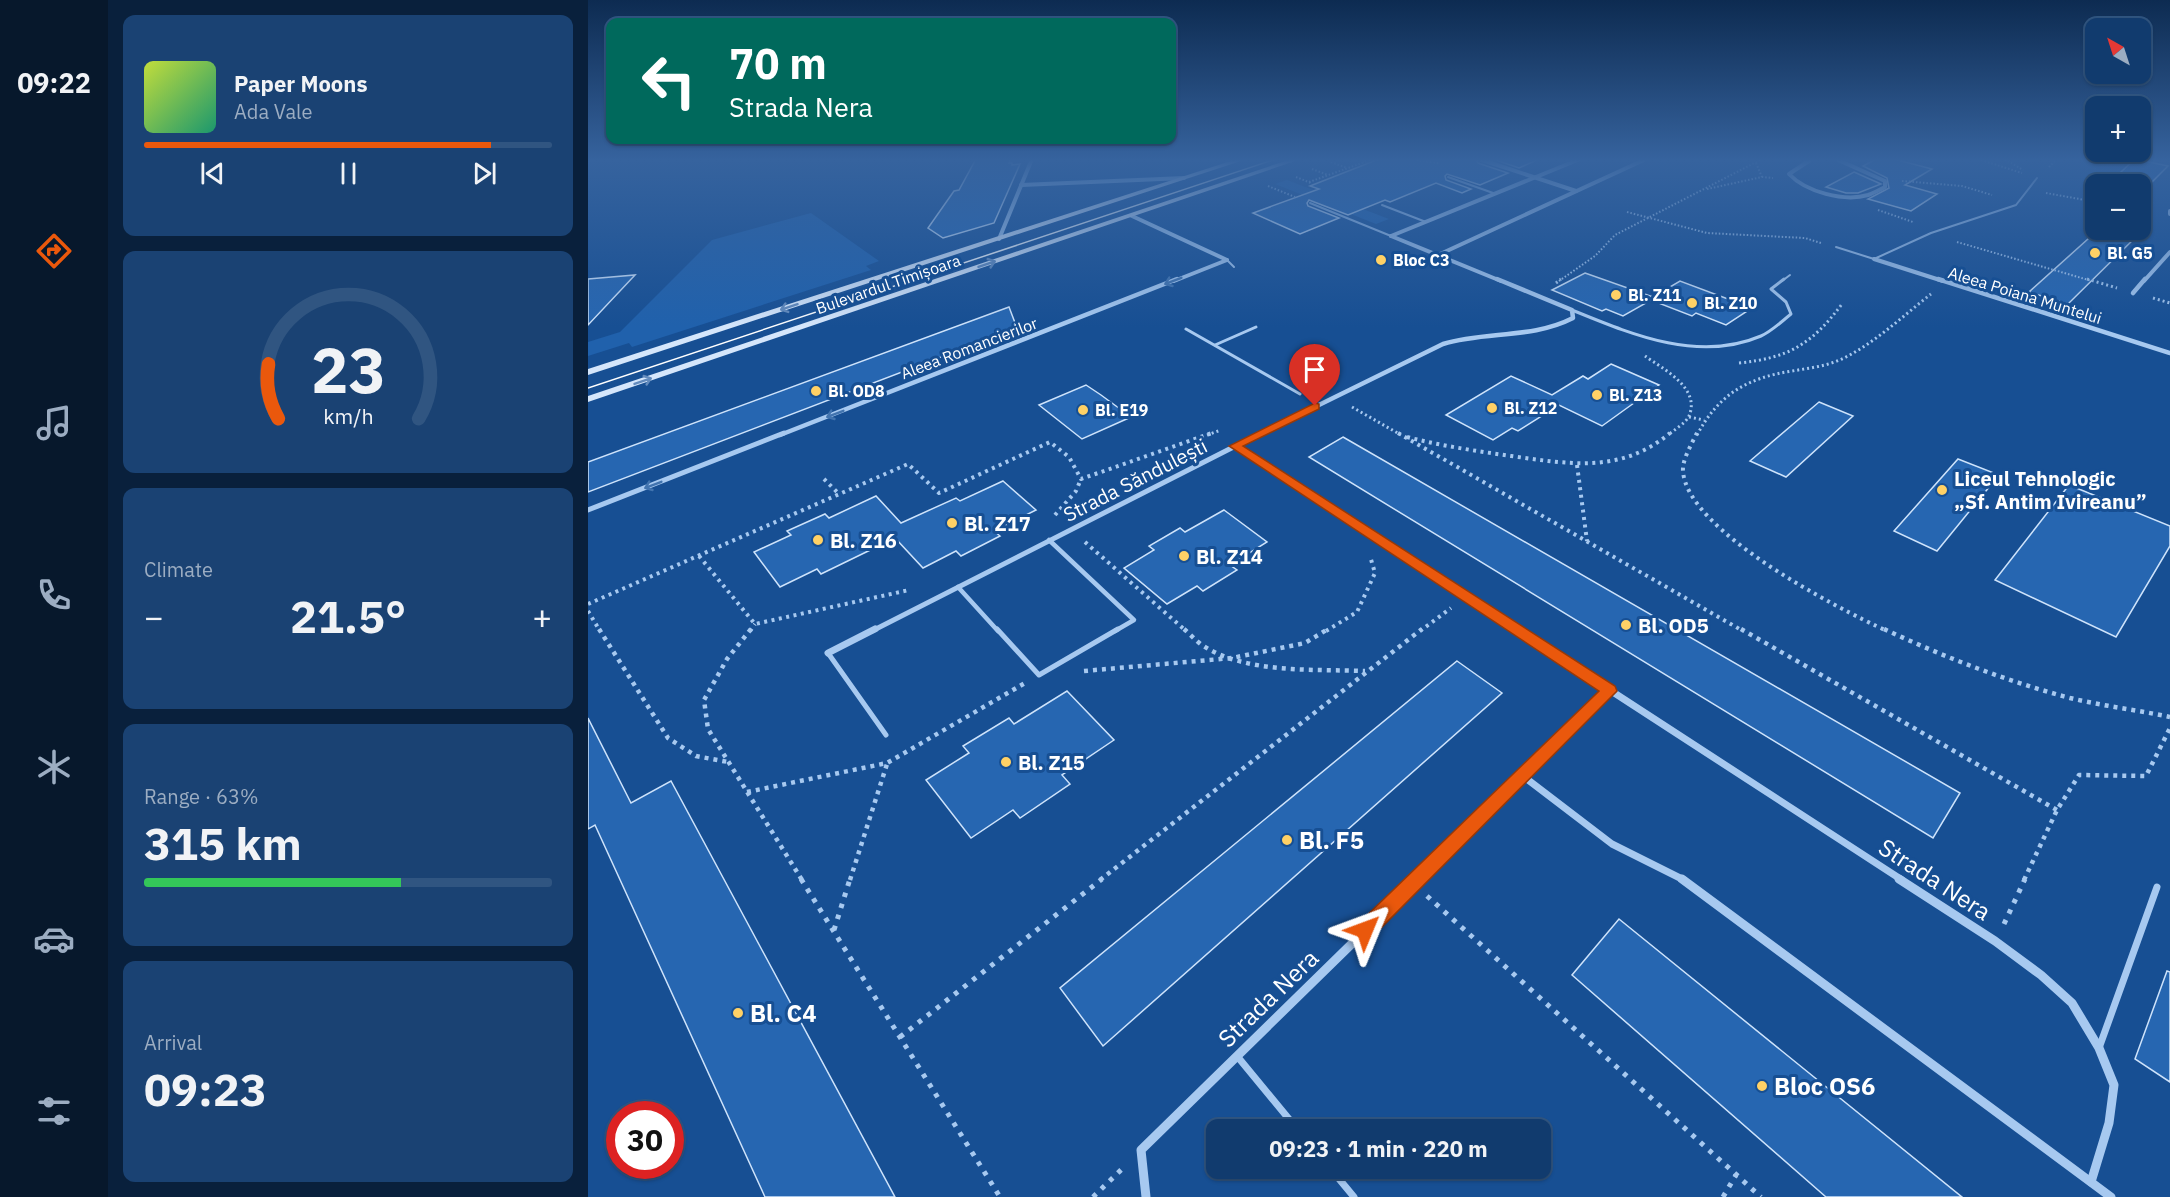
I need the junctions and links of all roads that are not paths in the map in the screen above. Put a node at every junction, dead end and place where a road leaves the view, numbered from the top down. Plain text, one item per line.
1 (1009, 215) edge
2 (1073, 215) edge
3 (1135, 215) edge
4 (1339, 215) edge
5 (1409, 215) edge
6 (1444, 215) edge
7 (1525, 215) edge
8 (1986, 215) edge
9 (1132, 216) junction
10 (1426, 222) junction
11 (1391, 236) junction
12 (999, 239) junction
13 (1836, 247) road end
14 (2170, 252) edge
15 (1438, 255) junction
16 (1227, 260) junction
17 (1874, 260) junction
18 (1234, 267) dead end
19 (898, 272) junction
20 (1790, 275) dead end
21 (920, 287) junction
22 (2133, 292) road end
23 (1572, 310) junction
24 (1256, 327) dead end
25 (1186, 329) dead end
26 (1215, 345) junction
27 (2170, 352) edge
28 (588, 372) edge
29 (1299, 394) dead end
30 (588, 399) edge
31 (1235, 446) junction
32 (588, 510) edge
33 (1049, 540) junction
34 (958, 587) junction
35 (828, 653) joint
36 (1609, 691) junction
37 (886, 735) dead end
38 (1522, 776) junction
39 (2157, 887) dead end
40 (2099, 1048) junction
41 (1237, 1056) junction
42 (1289, 1119) edge
43 (1339, 1179) edge
44 (2091, 1182) junction
45 (1146, 1197) edge
46 (1354, 1197) edge
47 (2111, 1197) edge

1 - 12 street
2 - 12 main road, Bulevardul Timișoara
3 - 9 main road, Bulevardul Timișoara
4 - 11 lane
5 - 10 lane
6 - 10 street
7 - 15 street
8 - 17 lane
9 - 16 street
21 -> 9 main road, Bulevardul Timișoara
10 - 11 street
11 - 15 street
12 - 19 main road, Bulevardul Timișoara
13 - 17 lane
14 - 22 street
15 - 23 street
16 - 18 lane
16 -> 32 street, Aleea Romancierilor
17 - 27 street, Aleea Poiana Muntelui
19 - 21 main road
19 -> 28 main road, Bulevardul Timișoara
20 - 23 lane
30 -> 21 main road, Bulevardul Timișoara
23 - 31 street, Strada Săndulești
24 - 26 lane
25 - 26 lane
26 - 29 lane
31 - 33 street, Strada Săndulești
31 - 36 street, Strada Nera
33 - 34 street, Strada Săndulești
33 - 34 lane
34 - 35 street, Strada Săndulești
35 - 37 lane
36 - 38 street, Strada Nera
36 - 40 street, Strada Nera
38 - 41 street, Strada Nera
38 - 44 street
39 - 40 lane
40 - 44 street, Strada Nera
41 - 42 lane
41 - 45 street, Strada Nera
43 - 46 lane
44 - 47 street

